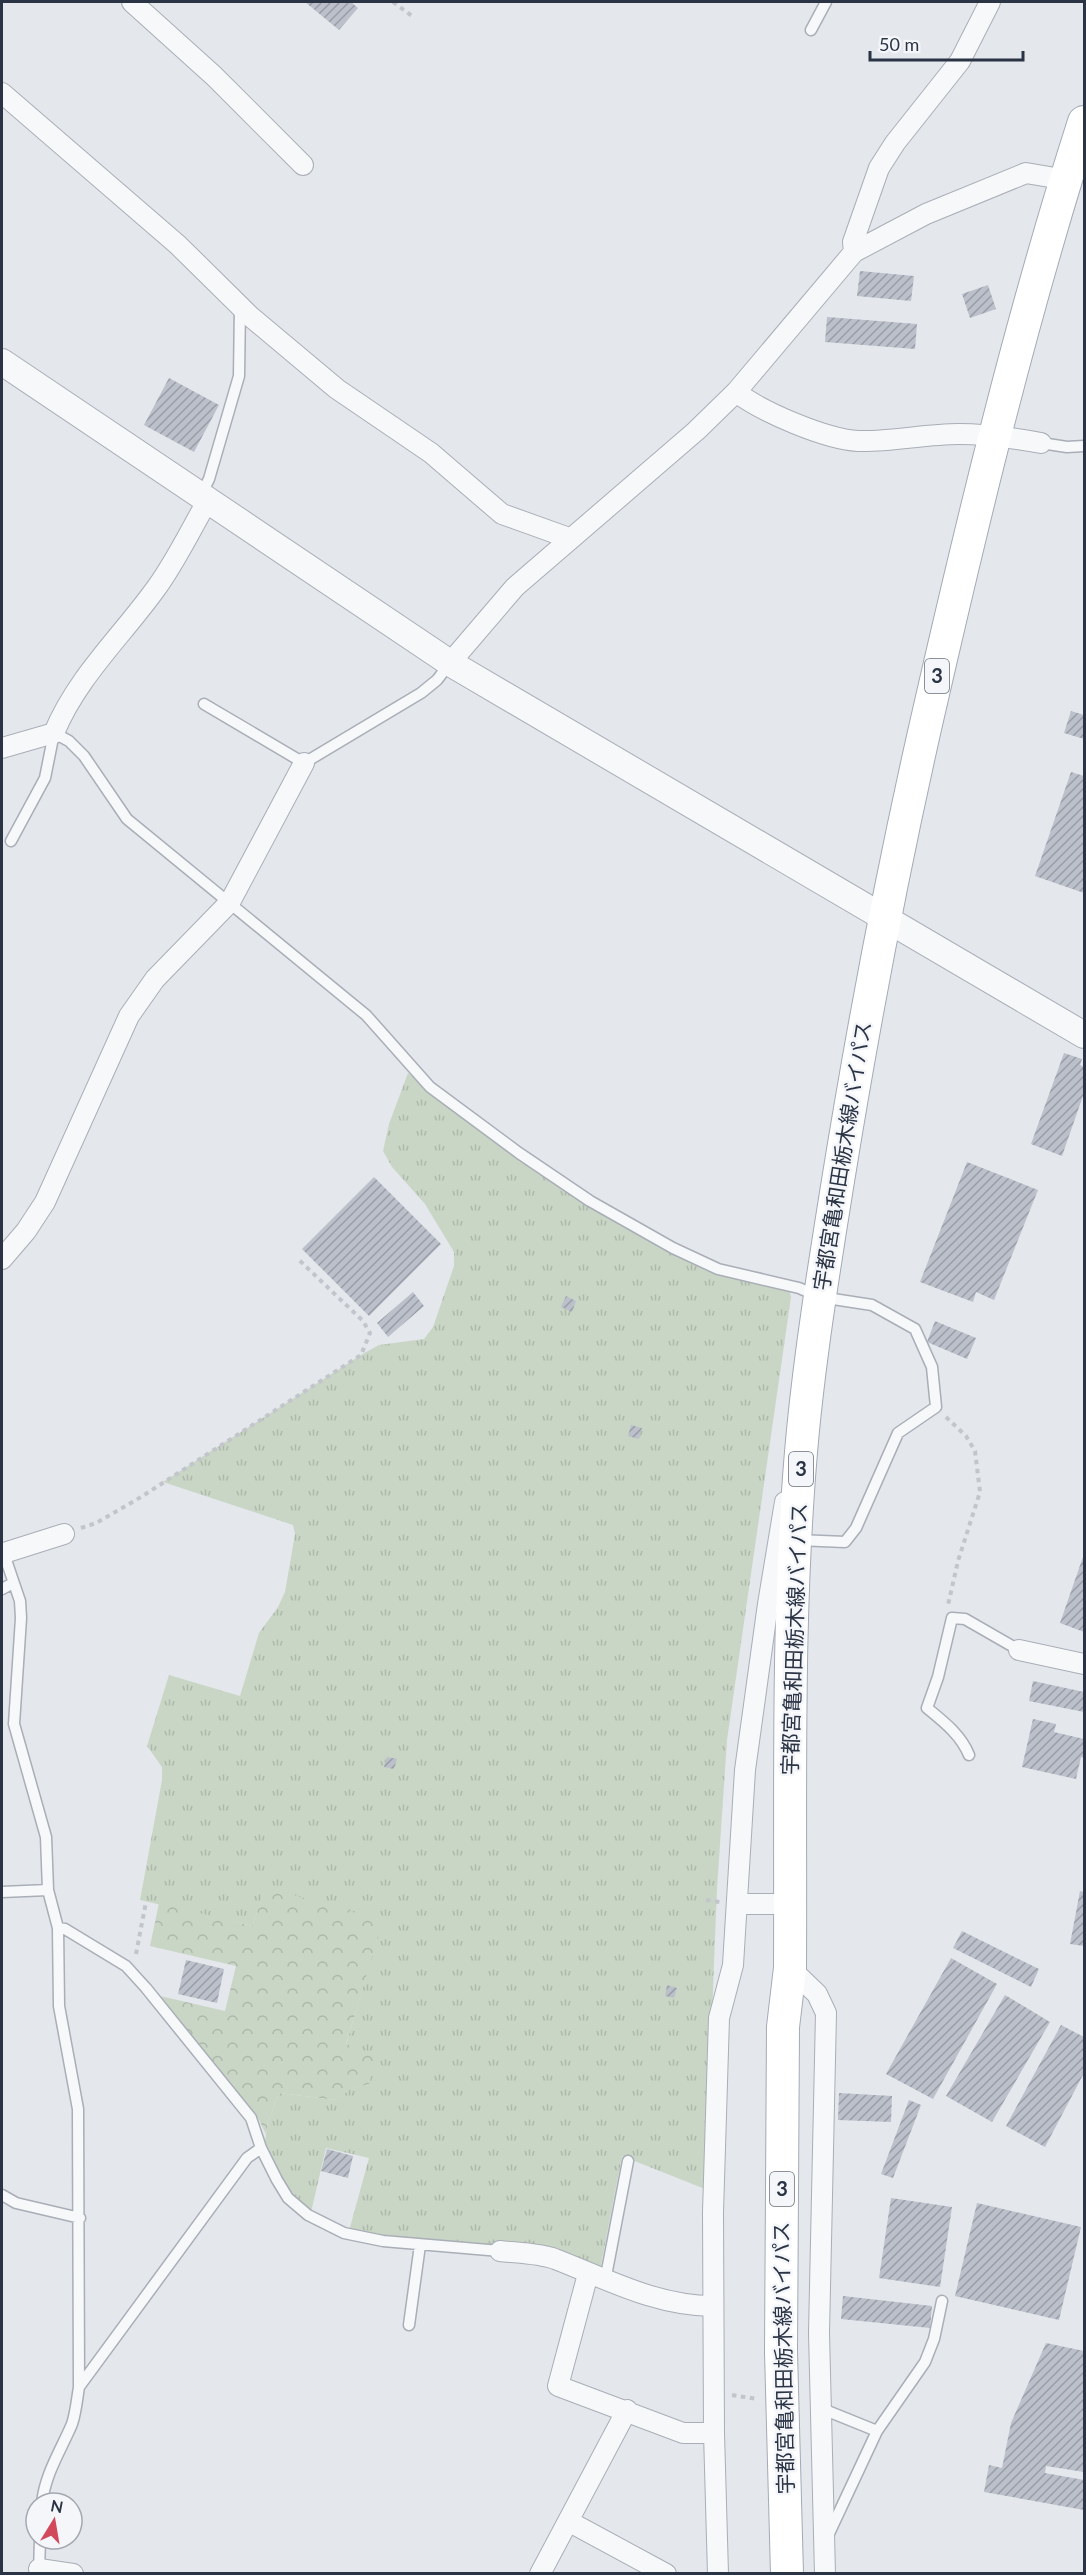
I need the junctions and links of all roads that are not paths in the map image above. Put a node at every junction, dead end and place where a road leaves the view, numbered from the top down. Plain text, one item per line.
1 (132, 2) edge
2 (826, 2) edge
3 (990, 2) edge
4 (811, 30) dead end
5 (2, 93) edge
6 (1083, 133) edge
7 (303, 165) dead end
8 (1076, 186) edge
9 (854, 252) junction
10 (240, 306) junction
11 (2, 362) edge
12 (736, 392) junction
13 (995, 435) junction
14 (1041, 442) joint
15 (1084, 446) edge
16 (204, 497) junction
17 (569, 538) junction
18 (450, 663) junction
19 (204, 704) dead end
20 (54, 733) junction
21 (2, 748) edge
22 (304, 763) junction
23 (11, 841) dead end
24 (230, 902) junction
25 (883, 918) junction
26 (1084, 1035) edge
27 (2, 1259) edge
28 (820, 1297) junction
29 (803, 1431) junction
30 (64, 1534) road end
31 (796, 1540) junction
32 (3, 1549) edge
33 (13, 1583) junction
34 (2, 1589) edge
35 (1019, 1650) joint
36 (1084, 1664) edge
37 (969, 1755) dead end
38 (48, 1890) junction
39 (2, 1892) edge
40 (736, 1904) junction
41 (791, 1904) junction
42 (58, 1928) junction
43 (790, 1968) junction
44 (261, 2148) junction
45 (628, 2161) dead end
46 (2, 2195) edge
47 (80, 2218) junction
48 (420, 2246) junction
49 (500, 2251) joint
50 (597, 2278) junction
51 (942, 2301) dead end
52 (713, 2306) junction
53 (409, 2325) dead end
54 (79, 2387) junction
55 (820, 2408) junction
56 (627, 2410) junction
57 (877, 2431) junction
58 (714, 2433) junction
59 (43, 2491) edge
60 (568, 2521) junction
61 (824, 2543) junction
62 (40, 2551) edge
63 (39, 2571) edge
64 (73, 2574) edge
65 (540, 2574) edge
66 (666, 2574) edge
67 (718, 2574) edge
68 (787, 2574) edge
69 (825, 2574) edge

1 - 7 street
2 - 4 lane
3 - 9 street
5 - 10 street
6 - 8 main road, 宇都宮亀和田栃木線バイパス / 3
8 - 9 street
8 - 13 main road, 宇都宮亀和田栃木線バイパス / 3
9 - 12 street
10 - 16 lane
10 - 17 street
11 - 16 street
12 - 13 street
12 - 17 street
13 - 14 street
13 - 25 main road, 宇都宮亀和田栃木線バイパス / 3
14 - 15 lane
16 - 18 street
16 - 20 street
17 - 18 street
18 - 22 lane
18 - 25 street
19 - 22 lane
20 - 21 street
20 - 23 lane
20 - 24 lane
22 - 24 street
24 - 27 street
24 - 28 lane
25 - 26 street
25 - 28 main road, 宇都宮亀和田栃木線バイパス / 3
28 - 29 main road, 宇都宮亀和田栃木線バイパス / 3
28 - 31 lane
29 - 31 main road, 宇都宮亀和田栃木線バイパス / 3
29 - 40 street
30 - 32 street
31 - 41 main road, 宇都宮亀和田栃木線バイパス / 3
32 - 33 lane
33 - 34 lane
33 - 38 lane
35 - 36 street
35 - 37 lane
38 - 39 lane
38 - 42 lane
40 - 41 street
40 - 52 street
41 - 43 main road, 宇都宮亀和田栃木線バイパス / 3
42 - 44 lane
42 - 47 lane
43 - 55 street
43 - 68 main road, 宇都宮亀和田栃木線バイパス / 3, bridge
44 - 48 lane
44 - 54 lane
45 - 50 lane
46 - 47 lane
47 - 54 lane
48 - 49 lane
48 - 53 lane
49 - 50 street
50 - 52 street
50 - 56 street
51 - 57 lane
52 - 58 street
54 - 59 lane
55 - 57 lane
55 - 61 street
56 - 58 street
56 - 60 street
57 - 61 lane
58 - 67 street
60 - 65 street
60 - 66 street
61 - 69 street
62 - 63 lane
63 - 64 street

